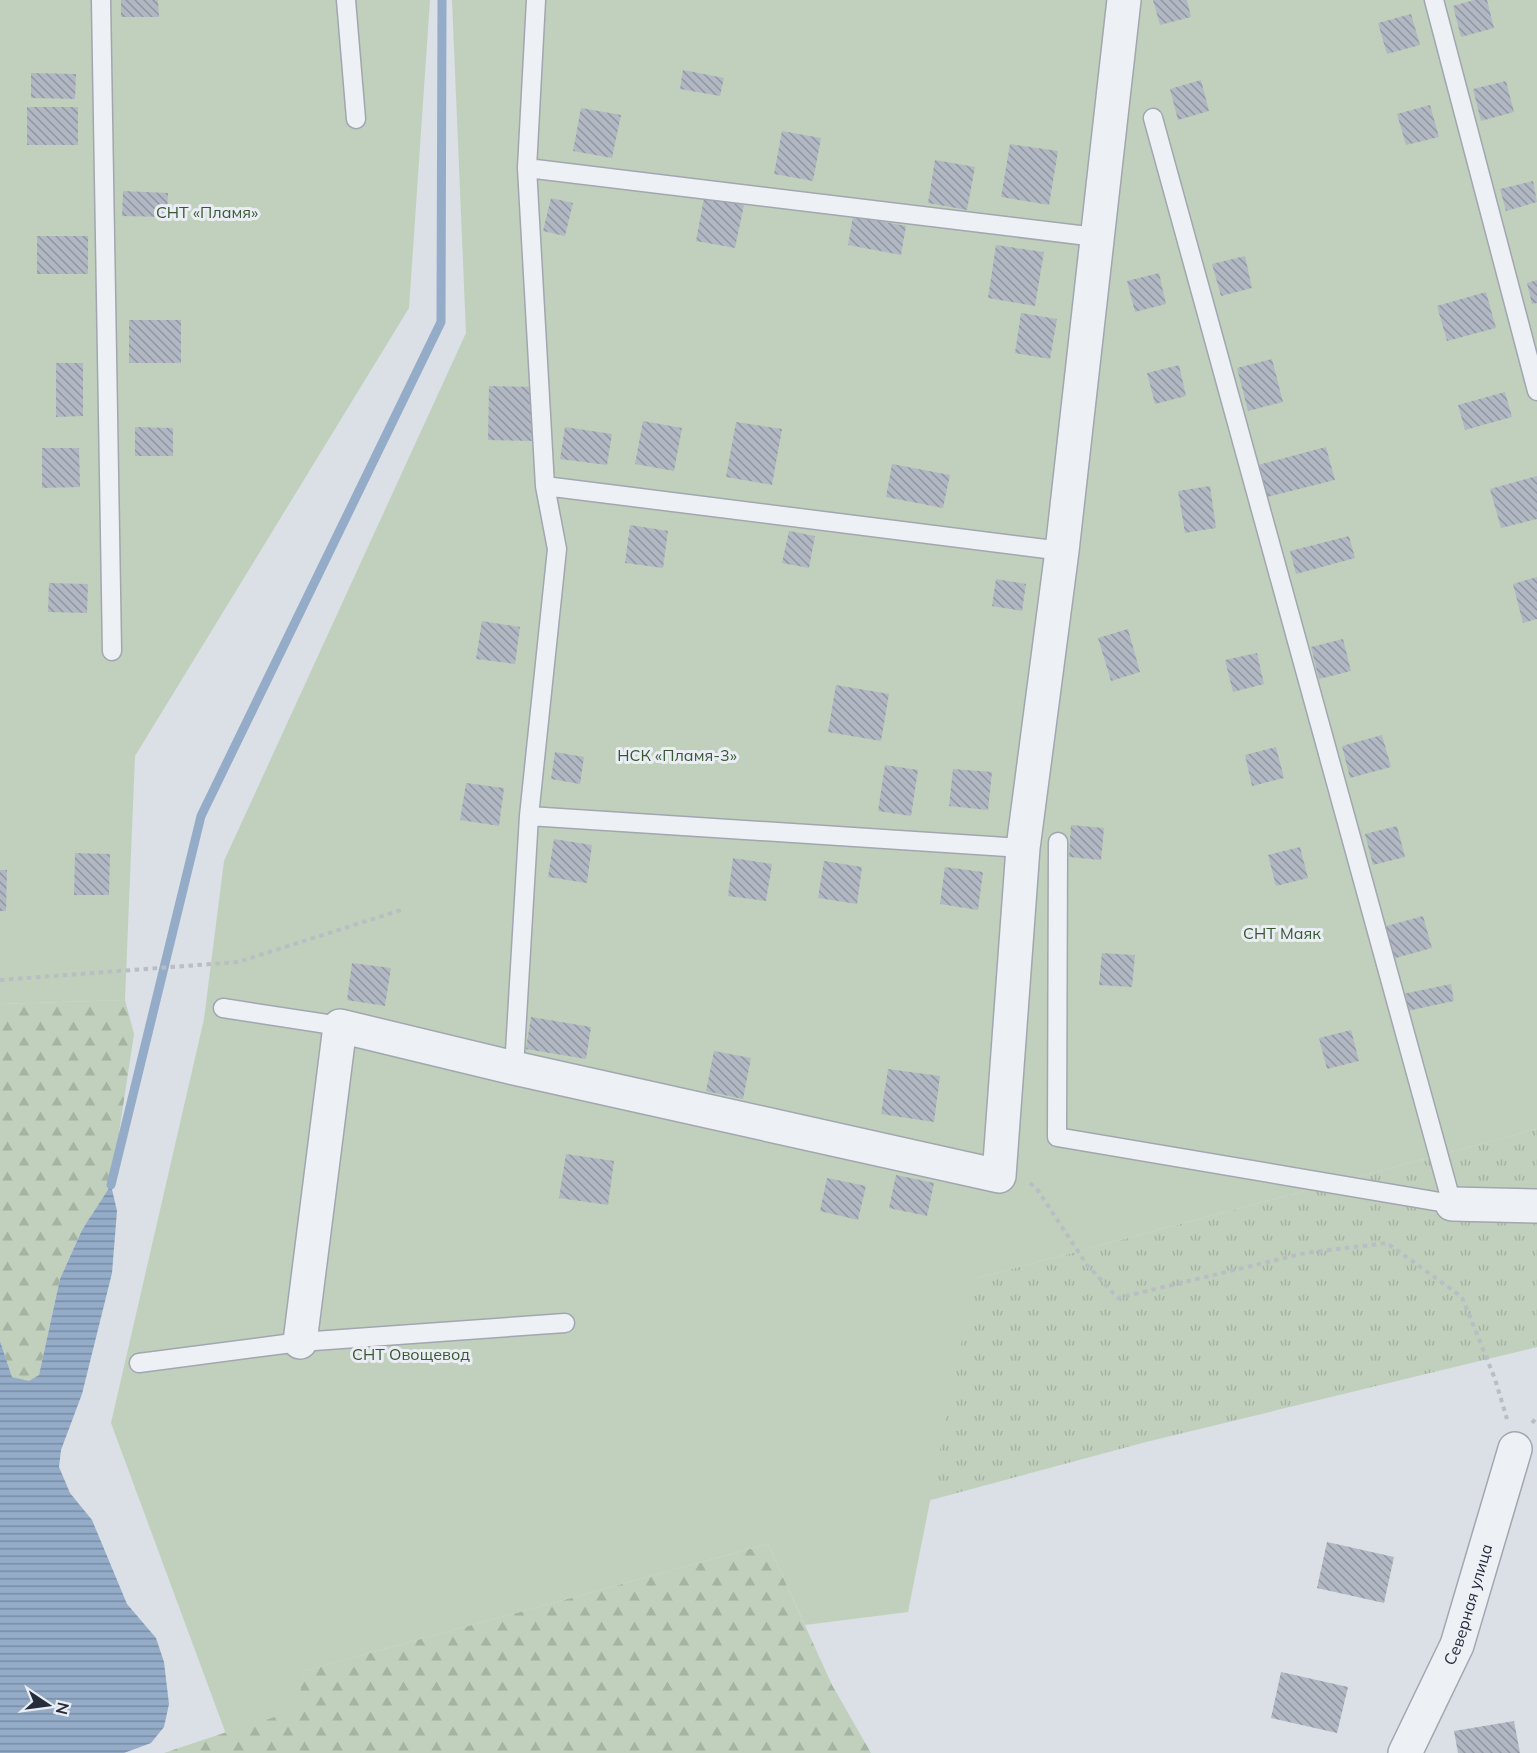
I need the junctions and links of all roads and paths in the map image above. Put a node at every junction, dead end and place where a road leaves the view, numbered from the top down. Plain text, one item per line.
1 (101, 0) edge
2 (346, 0) edge
3 (537, 0) edge
4 (1124, 0) edge
5 (1434, 0) edge
6 (1153, 118) dead end
7 (356, 119) dead end
8 (527, 168) junction
9 (1096, 237) junction
10 (1537, 391) edge
11 (545, 486) junction
12 (1062, 551) junction
13 (112, 651) dead end
14 (529, 816) junction
15 (1058, 842) dead end
16 (1023, 848) junction
17 (401, 910) dead end
18 (0, 980) edge
19 (223, 1008) dead end
20 (340, 1026) junction
21 (514, 1068) junction
22 (1000, 1155) junction
23 (1452, 1204) junction
24 (1537, 1206) edge
25 (565, 1323) dead end
26 (300, 1342) junction
27 (139, 1363) dead end
28 (1515, 1449) joint
29 (1405, 1753) edge

1 - 13 lane
2 - 7 lane
3 - 8 lane
4 - 9 street
5 - 10 lane
6 - 23 lane
8 - 9 lane
8 - 11 lane
9 - 12 street
11 - 12 lane
11 - 14 lane
12 - 16 street
14 - 16 lane
14 - 21 lane
15 - 23 lane
16 - 22 street
17 - 18 path
19 - 20 lane
20 - 21 street
20 - 26 street
21 - 22 street
22 - 28 path
23 - 24 street
25 - 26 lane
26 - 27 lane
28 - 29 street, Северная улица

